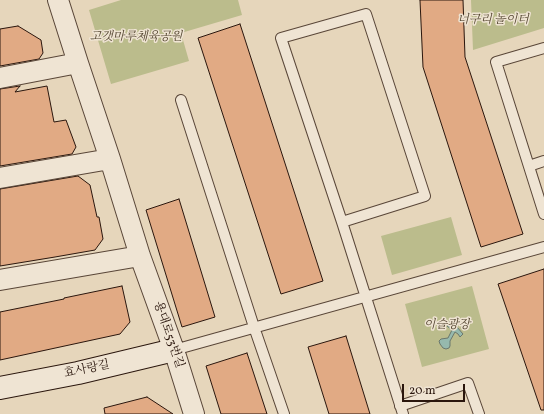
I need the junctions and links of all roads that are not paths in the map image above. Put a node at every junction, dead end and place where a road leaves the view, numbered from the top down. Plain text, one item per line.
1 (58, 0) edge
2 (544, 48) edge
3 (78, 63) junction
4 (0, 78) edge
5 (180, 100) dead end
6 (110, 159) junction
7 (544, 161) edge
8 (529, 166) junction
9 (0, 178) edge
10 (544, 214) edge
11 (342, 222) junction
12 (544, 247) edge
13 (140, 256) junction
14 (0, 280) edge
15 (366, 296) junction
16 (254, 327) junction
17 (174, 350) junction
18 (0, 388) edge
19 (402, 410) edge
20 (194, 414) edge
21 (284, 414) edge
22 (479, 414) edge

1 - 3 street, 용대로53번길
2 - 8 lane
3 - 4 street
3 - 6 street, 용대로53번길
5 - 16 lane
6 - 9 street
6 - 13 street, 용대로53번길
7 - 8 lane
8 - 10 lane
11 - 11 lane
11 - 15 lane
12 - 15 lane
13 - 14 street
13 - 17 street, 용대로53번길
15 - 16 lane
15 - 19 lane
16 - 17 lane
16 - 21 lane
17 - 18 street, 효사랑길
17 - 20 street, 용대로53번길
19 - 22 lane

